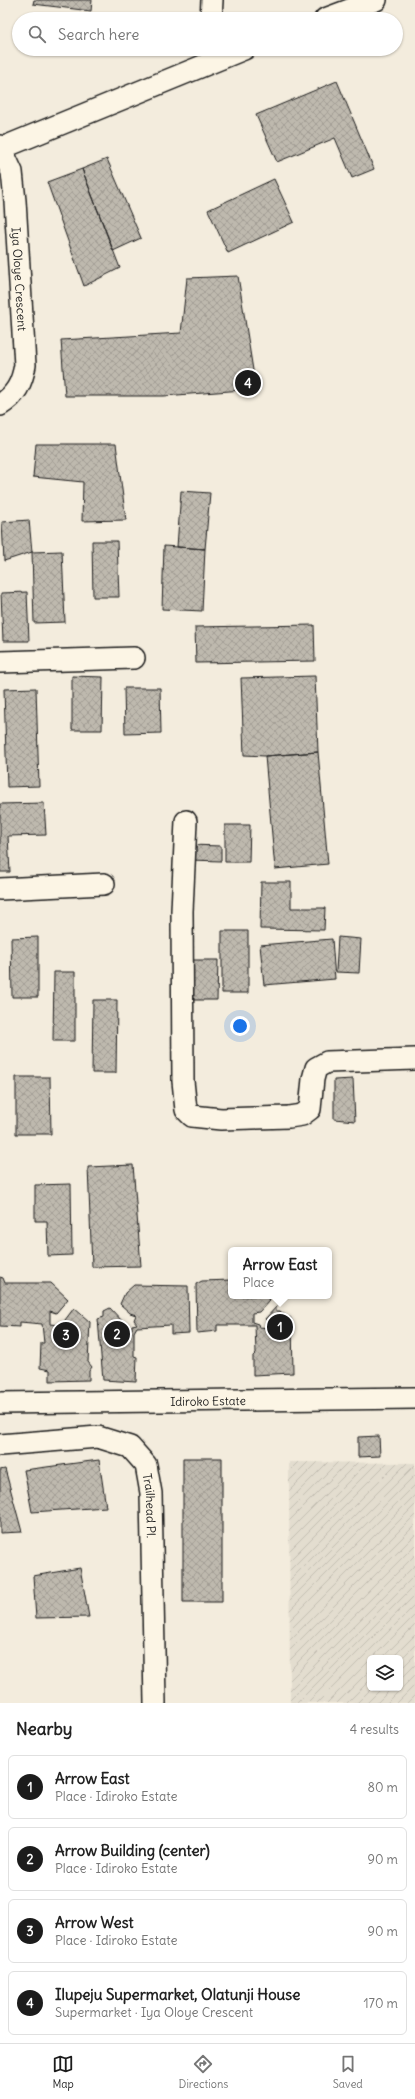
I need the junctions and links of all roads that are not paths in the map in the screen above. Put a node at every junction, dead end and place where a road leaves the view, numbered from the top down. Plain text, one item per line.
1 (212, 0) edge
2 (376, 0) edge
3 (211, 12) edge
4 (344, 12) edge
5 (209, 56) edge
6 (1, 147) edge
7 (0, 405) edge
8 (134, 658) dead end
9 (0, 662) edge
10 (186, 820) dead end
11 (104, 884) dead end
12 (0, 889) edge
13 (415, 1059) edge
14 (415, 1398) edge
15 (0, 1403) edge
16 (0, 1445) edge
17 (155, 1703) edge

1 - 3 street
2 - 4 street
5 - 6 street
6 - 7 street, Iya Oloye Crescent
8 - 9 street
10 - 13 street
11 - 12 street
14 - 15 street, Idiroko Estate
16 - 17 street, Trailhead Pl.

